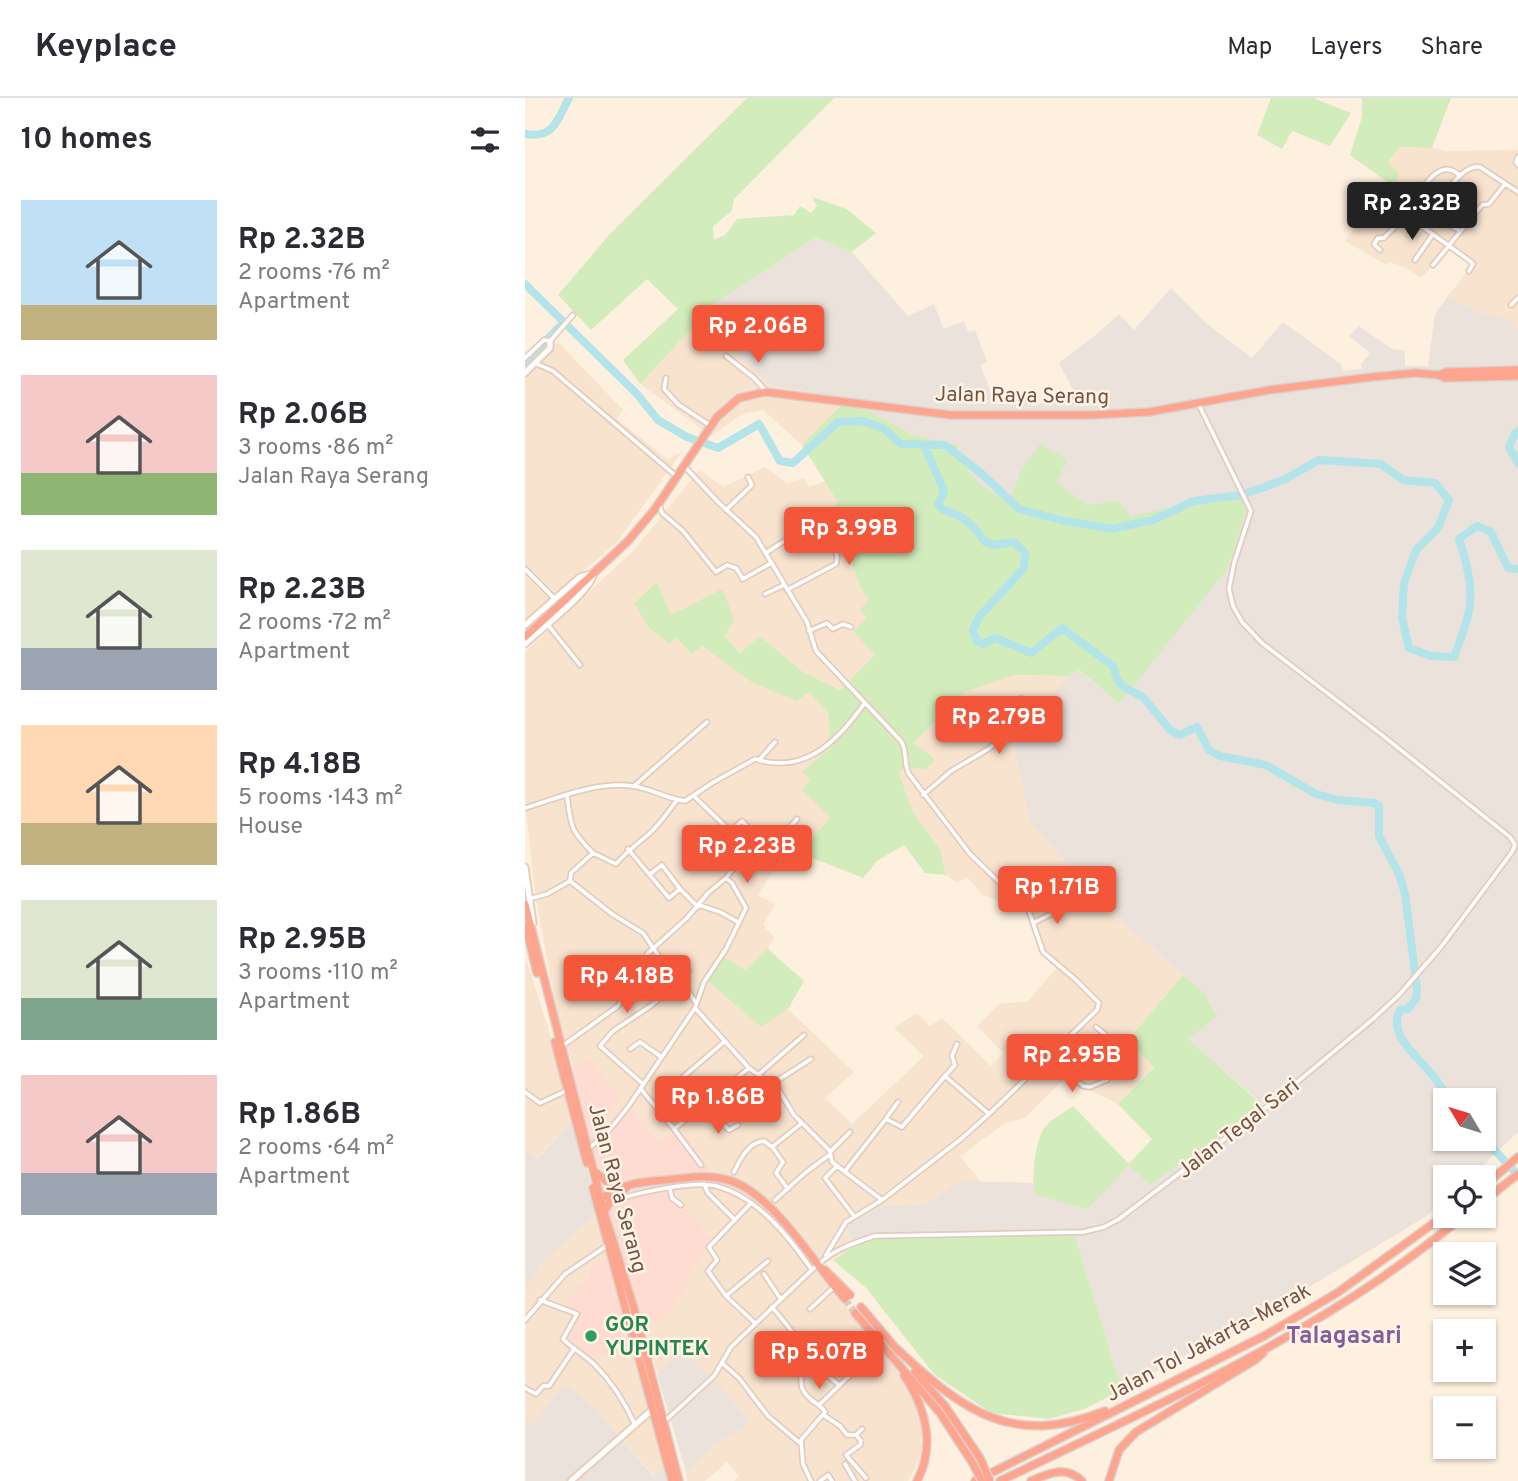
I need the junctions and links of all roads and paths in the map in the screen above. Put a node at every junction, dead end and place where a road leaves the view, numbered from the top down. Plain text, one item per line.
1 (1518, 158) edge
2 (1518, 165) edge
3 (1460, 176) junction
4 (1505, 184) junction
5 (1518, 192) edge
6 (1406, 215) junction
7 (1433, 216) junction
8 (1425, 228) junction
9 (1460, 231) junction
10 (1433, 234) junction
11 (1449, 245) junction
12 (1380, 250) dead end
13 (1415, 260) dead end
14 (1433, 265) dead end
15 (1469, 271) dead end
16 (1518, 298) edge
17 (1511, 305) dead end
18 (573, 315) dead end
19 (549, 340) junction
20 (726, 356) dead end
21 (525, 358) edge
22 (535, 363) junction
23 (1518, 370) edge
24 (525, 373) edge
25 (1439, 375) junction
26 (1518, 376) edge
27 (666, 378) dead end
28 (765, 392) junction
29 (1198, 403) junction
30 (709, 428) junction
31 (686, 463) junction
32 (676, 476) junction
33 (748, 477) dead end
34 (658, 503) junction
35 (726, 510) junction
36 (766, 553) junction
37 (771, 562) junction
38 (525, 569) edge
39 (591, 575) junction
40 (784, 585) junction
41 (578, 587) junction
42 (787, 590) junction
43 (765, 594) dead end
44 (555, 599) junction
45 (547, 624) junction
46 (525, 625) edge
47 (851, 627) dead end
48 (809, 631) junction
49 (525, 632) edge
50 (525, 637) edge
51 (525, 644) edge
52 (580, 665) dead end
53 (1021, 698) dead end
54 (864, 705) junction
55 (706, 722) dead end
56 (775, 742) dead end
57 (759, 760) junction
58 (634, 786) junction
59 (923, 795) junction
60 (566, 796) junction
61 (694, 797) junction
62 (677, 800) junction
63 (525, 808) edge
64 (797, 819) dead end
65 (757, 838) junction
66 (1516, 847) edge
67 (628, 849) junction
68 (593, 853) junction
69 (525, 867) edge
70 (650, 875) junction
71 (726, 877) junction
72 (570, 881) junction
73 (680, 889) junction
74 (527, 902) edge
75 (1058, 903) dead end
76 (699, 906) junction
77 (526, 920) edge
78 (738, 922) junction
79 (1035, 922) junction
80 (525, 937) edge
81 (654, 948) junction
82 (536, 959) junction
83 (689, 971) dead end
84 (680, 979) junction
85 (696, 1006) junction
86 (1088, 1019) junction
87 (804, 1035) dead end
88 (1113, 1041) dead end
89 (724, 1042) junction
90 (957, 1044) dead end
91 (561, 1047) junction
92 (630, 1049) dead end
93 (660, 1056) junction
94 (1050, 1057) junction
95 (811, 1059) dead end
96 (564, 1066) junction
97 (749, 1068) junction
98 (758, 1074) junction
99 (945, 1076) junction
100 (679, 1080) junction
101 (1107, 1080) dead end
102 (772, 1084) junction
103 (674, 1085) dead end
104 (642, 1086) junction
105 (570, 1089) junction
106 (525, 1091) edge
107 (898, 1102) dead end
108 (704, 1106) junction
109 (989, 1114) junction
110 (886, 1119) junction
111 (802, 1123) junction
112 (738, 1125) dead end
113 (674, 1129) junction
114 (850, 1132) dead end
115 (772, 1147) junction
116 (586, 1150) junction
117 (830, 1154) junction
118 (1515, 1160) edge
119 (701, 1165) dead end
120 (837, 1166) junction
121 (845, 1171) junction
122 (734, 1172) dead end
123 (592, 1174) junction
124 (1518, 1174) edge
125 (1496, 1177) edge
126 (704, 1184) junction
127 (621, 1187) junction
128 (670, 1189) junction
129 (788, 1189) junction
130 (1496, 1192) edge
131 (758, 1196) junction
132 (775, 1200) dead end
133 (882, 1200) junction
134 (603, 1202) junction
135 (751, 1203) junction
136 (681, 1205) dead end
137 (854, 1216) junction
138 (735, 1220) junction
139 (1433, 1224) edge
140 (1449, 1228) edge
141 (608, 1245) junction
142 (825, 1257) junction
143 (768, 1261) dead end
144 (815, 1265) junction
145 (619, 1271) junction
146 (764, 1274) dead end
147 (834, 1287) junction
148 (1337, 1293) junction
149 (726, 1296) junction
150 (780, 1298) junction
151 (540, 1300) junction
152 (1344, 1303) junction
153 (772, 1307) junction
154 (810, 1309) dead end
155 (525, 1320) edge
156 (755, 1323) junction
157 (1264, 1336) junction
158 (1268, 1347) junction
159 (574, 1349) junction
160 (897, 1349) junction
161 (892, 1357) junction
162 (867, 1359) dead end
163 (723, 1364) junction
164 (803, 1367) junction
165 (839, 1385) junction
166 (525, 1388) edge
167 (819, 1405) junction
168 (657, 1408) junction
169 (824, 1416) junction
170 (664, 1422) junction
171 (635, 1425) junction
172 (862, 1429) dead end
173 (856, 1435) junction
174 (801, 1445) junction
175 (976, 1460) junction
176 (851, 1461) junction
177 (866, 1478) dead end
178 (571, 1481) edge
179 (672, 1481) edge
180 (679, 1481) edge
181 (811, 1481) edge
182 (820, 1481) edge
183 (832, 1481) edge
184 (855, 1481) edge
185 (917, 1481) edge
186 (975, 1481) edge
187 (982, 1481) edge
188 (990, 1481) edge
189 (1000, 1481) edge
190 (1031, 1481) edge
191 (1083, 1481) edge
192 (1109, 1481) edge

1 - 2 street
3 - 4 street
3 - 6 street
3 - 7 street
4 - 5 street
4 - 9 street
6 - 8 street
6 - 12 street
7 - 8 street
7 - 9 street
8 - 10 street
9 - 11 street
10 - 11 street
10 - 13 street
11 - 14 street
11 - 15 street
16 - 17 street
18 - 19 street
19 - 21 street
19 - 22 main road
20 - 28 street
22 - 24 main road
22 - 32 street
23 - 25 highway, Jalan Raya Serang
25 - 26 highway, Jalan Raya Serang
25 - 29 highway, Jalan Raya Serang
27 - 30 street
28 - 29 highway, Jalan Raya Serang
28 - 30 highway, Jalan Raya Serang
29 - 66 street, Jalan Tegal Sari
30 - 31 highway, Jalan Raya Serang
31 - 32 highway, Jalan Raya Serang
31 - 35 street
32 - 34 highway, Jalan Raya Serang
33 - 35 street
34 - 37 street
34 - 39 highway, Jalan Raya Serang
35 - 36 street
36 - 37 street
36 - 42 street
37 - 40 street
38 - 44 street
39 - 41 highway, Jalan Raya Serang
39 - 44 main road
39 - 45 main road
40 - 42 street
40 - 43 street
41 - 49 highway, Jalan Raya Serang
41 - 50 highway, Jalan Raya Serang
42 - 48 street
44 - 46 main road
45 - 51 main road
45 - 52 street
47 - 48 street
48 - 54 street
53 - 59 street
54 - 57 street
54 - 59 street
55 - 58 street
56 - 57 street
57 - 61 street
58 - 60 street
58 - 62 street
59 - 79 street
60 - 63 street
60 - 68 street
61 - 62 street
61 - 65 street
62 - 67 street
64 - 65 street
65 - 71 street
66 - 142 street, Jalan Tegal Sari
67 - 68 street
67 - 70 street
68 - 72 street
69 - 74 main road
70 - 73 street
70 - 73 street
71 - 76 street
71 - 78 street
72 - 74 street
72 - 81 street
73 - 76 street
74 - 77 highway, Jalan Raya Serang
74 - 82 main road
75 - 79 street
76 - 78 street
76 - 81 street
77 - 82 highway, Jalan Raya Serang
78 - 85 street
79 - 86 street
80 - 82 main road
81 - 84 street
81 - 91 street
82 - 91 highway, Jalan Raya Serang
82 - 96 highway, Jalan Raya Serang
83 - 84 street
84 - 85 street
84 - 104 street
85 - 89 street
85 - 93 street
86 - 88 street
86 - 94 street
87 - 98 street
89 - 97 street
89 - 100 street
90 - 99 street
91 - 96 highway, Jalan Raya Serang
92 - 93 street
93 - 104 street
94 - 101 street
94 - 109 street
95 - 102 street
96 - 105 highway, Jalan Raya Serang
97 - 98 street
97 - 108 street
98 - 102 street
99 - 109 street
99 - 110 street
100 - 103 street
100 - 108 street
102 - 111 street
104 - 113 street
104 - 116 street
105 - 106 street
105 - 116 highway, Jalan Raya Serang
107 - 110 street
108 - 112 street
108 - 113 street
109 - 133 street
110 - 121 street
111 - 115 street
111 - 117 street
113 - 119 street
114 - 117 street
115 - 122 street
115 - 129 street
116 - 123 highway, Jalan Raya Serang
117 - 120 street
117 - 129 street
118 - 125 highway
120 - 121 street
120 - 137 street
121 - 133 street
123 - 127 highway
123 - 134 highway, Jalan Raya Serang
124 - 130 highway
126 - 128 street
126 - 135 street
126 - 138 street
127 - 131 highway
127 - 134 highway
127 - 134 highway
128 - 134 street
128 - 136 street
129 - 132 street
131 - 135 street
131 - 144 highway
133 - 137 street
134 - 141 highway, Jalan Raya Serang
134 - 145 highway, Jalan Raya Serang
135 - 138 street
135 - 144 street
137 - 142 street
138 - 149 street
139 - 148 highway, Jalan Tol Jakarta–Merak
140 - 152 highway, Jalan Tol Jakarta–Merak
141 - 145 highway, Jalan Raya Serang
141 - 151 street
142 - 144 street, Jalan Tegal Sari
143 - 149 street
144 - 147 highway
144 - 147 highway
144 - 150 street, Jalan Tegal Sari
145 - 168 highway, Jalan Raya Serang
146 - 150 street
147 - 154 street
148 - 152 highway
148 - 157 highway, Jalan Tol Jakarta–Merak
149 - 156 street
150 - 153 street, Jalan Tegal Sari
151 - 155 street
151 - 159 street
152 - 158 highway, Jalan Tol Jakarta–Merak
153 - 156 street, Jalan Tegal Sari
153 - 164 street
156 - 163 street, Jalan Tegal Sari
157 - 160 highway
157 - 186 highway, Jalan Tol Jakarta–Merak
158 - 189 highway, Jalan Tol Jakarta–Merak
158 - 192 highway
159 - 166 street
159 - 171 street
160 - 161 highway
160 - 175 highway
161 - 175 highway
161 - 185 highway
162 - 165 street
163 - 170 street, Jalan Tegal Sari
163 - 174 street
164 - 165 street
164 - 167 street
165 - 167 street
167 - 169 street
168 - 170 highway, Jalan Raya Serang
168 - 171 main road
168 - 179 highway, Jalan Raya Serang
169 - 173 street
169 - 174 street
170 - 180 highway, Jalan Raya Serang
171 - 178 main road
172 - 173 street
173 - 176 street
174 - 181 street
175 - 187 highway, bridge
175 - 188 highway, bridge
176 - 177 street
176 - 184 street
182 - 183 street
190 - 191 highway

